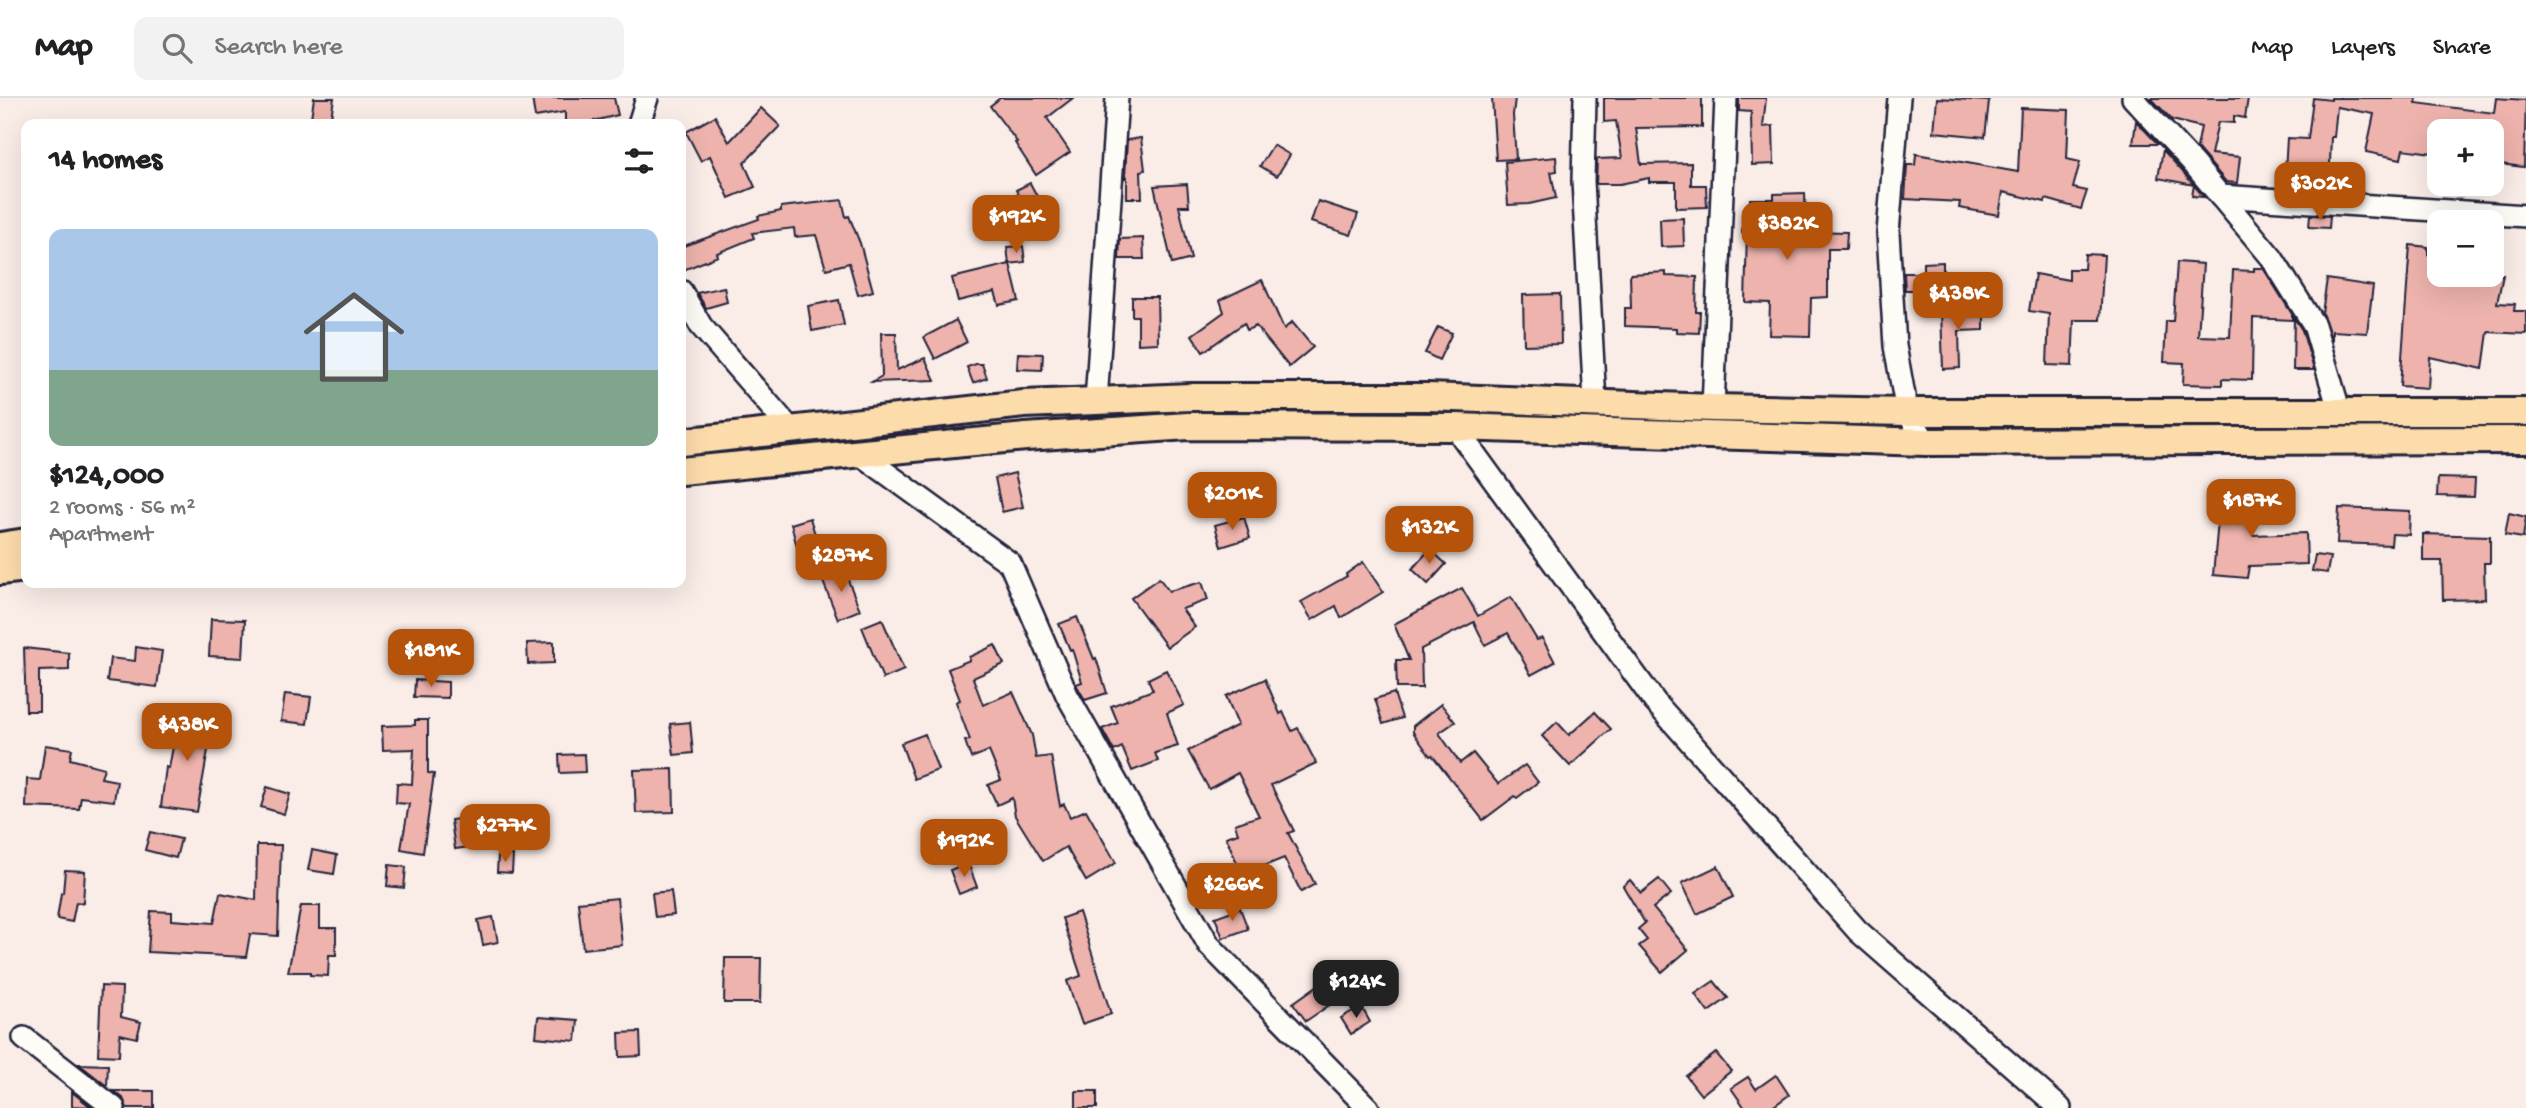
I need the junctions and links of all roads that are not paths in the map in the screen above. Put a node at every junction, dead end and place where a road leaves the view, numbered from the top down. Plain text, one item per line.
1 (647, 98) edge
2 (1117, 98) edge
3 (1585, 98) edge
4 (1726, 98) edge
5 (1899, 98) edge
6 (2133, 98) edge
7 (641, 119) edge
8 (2220, 196) junction
9 (2526, 216) edge
10 (686, 300) edge
11 (1096, 401) junction
12 (1595, 403) junction
13 (1713, 408) junction
14 (1907, 412) junction
15 (2526, 412) edge
16 (2340, 413) junction
17 (1455, 427) junction
18 (792, 431) junction
19 (2526, 440) edge
20 (686, 442) edge
21 (1926, 442) junction
22 (860, 454) junction
23 (686, 471) edge
24 (21, 543) edge
25 (0, 546) edge
26 (21, 569) edge
27 (0, 571) edge
28 (24, 1038) dead end
29 (114, 1108) edge
30 (1368, 1108) edge
31 (2060, 1108) edge

1 - 7 street
2 - 11 street
3 - 12 street
4 - 13 street
5 - 14 street
6 - 8 street
8 - 9 street
8 - 16 street
10 - 18 street
11 - 12 main road
11 - 18 main road
12 - 13 main road
13 - 14 main road
14 - 16 main road
14 - 21 street
15 - 16 main road
17 - 21 main road
17 - 22 main road
17 - 31 street
18 - 20 main road
19 - 21 main road
22 - 23 main road
22 - 30 street
24 - 25 main road
26 - 27 main road
28 - 29 street

